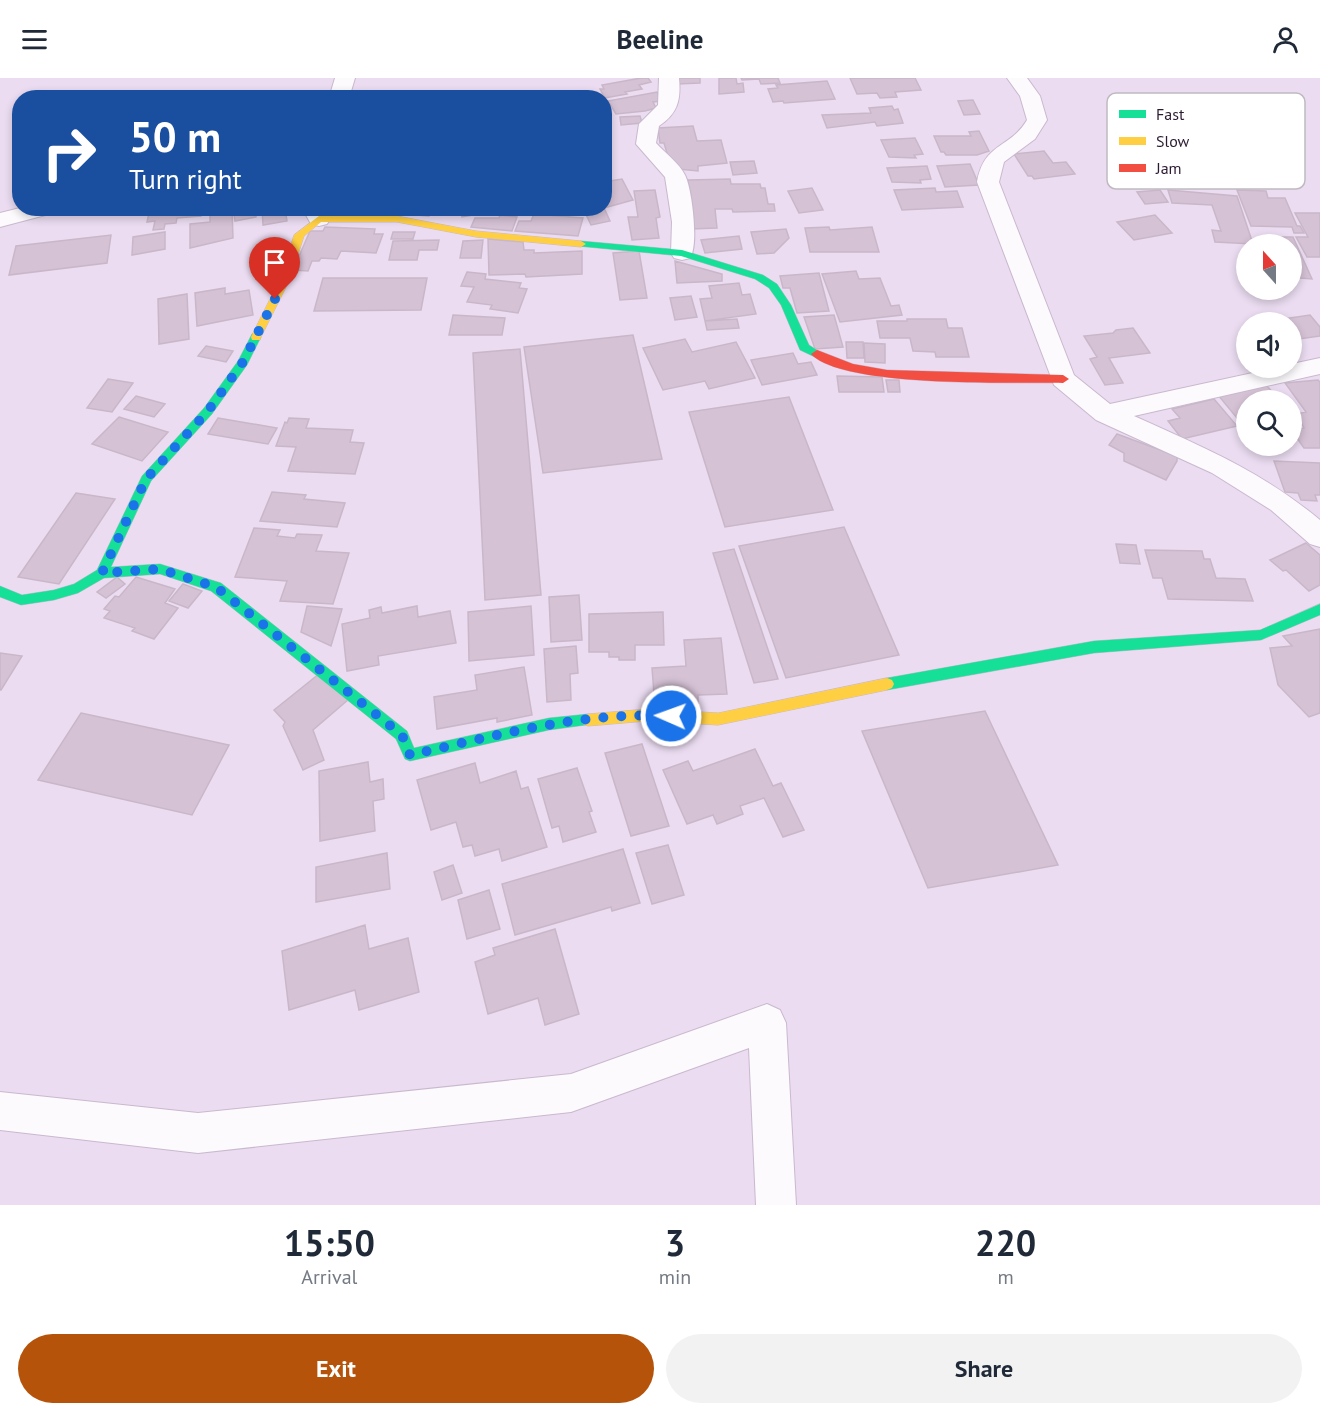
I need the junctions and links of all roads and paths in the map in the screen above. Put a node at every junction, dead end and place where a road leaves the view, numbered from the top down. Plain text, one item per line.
1 (669, 78) edge
2 (1017, 78) edge
3 (15, 216) edge
4 (314, 216) edge
5 (348, 216) edge
6 (0, 220) edge
7 (682, 253) junction
8 (1320, 366) edge
9 (1064, 379) junction
10 (1105, 414) junction
11 (1320, 536) edge
12 (102, 573) junction
13 (0, 591) edge
14 (1320, 609) edge
15 (0, 1111) edge
16 (776, 1205) edge

1 - 7 street
2 - 9 street
3 - 6 street
4 - 12 street
5 - 7 street
7 - 9 street
8 - 10 street
9 - 10 street
10 - 11 street
12 - 13 street
12 - 14 street
15 - 16 street

